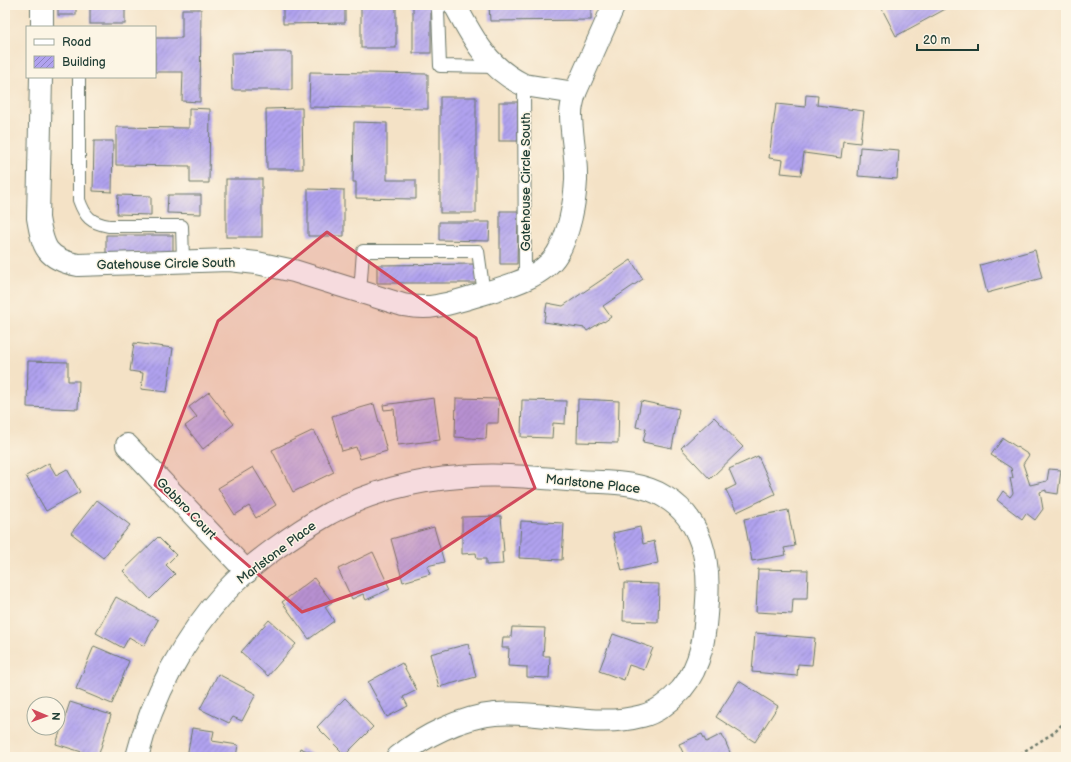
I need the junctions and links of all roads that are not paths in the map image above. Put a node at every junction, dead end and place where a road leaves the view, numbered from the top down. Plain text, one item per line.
1 (42, 5) edge
2 (442, 5) edge
3 (455, 5) edge
4 (614, 5) edge
5 (42, 26) edge
6 (497, 67) junction
7 (41, 78) edge
8 (79, 78) edge
9 (524, 85) junction
10 (575, 93) junction
11 (184, 261) junction
12 (525, 279) junction
13 (360, 293) junction
14 (484, 294) junction
15 (127, 445) dead end
16 (247, 572) junction
17 (137, 757) edge
18 (398, 757) edge

1 - 5 street
2 - 6 lane
3 - 6 street
4 - 10 street, Gatehouse Circle South
6 - 9 street
7 - 11 street, Gatehouse Circle South
8 - 11 lane
9 - 10 street
9 - 12 lane, Gatehouse Circle South
10 - 12 street, Gatehouse Circle South
11 - 13 street, Gatehouse Circle South
12 - 14 street, Gatehouse Circle South
13 - 14 street, Gatehouse Circle South
13 - 14 lane
15 - 16 street, Gabbro Court
16 - 17 street, Marlstone Place
16 - 18 street, Marlstone Place

